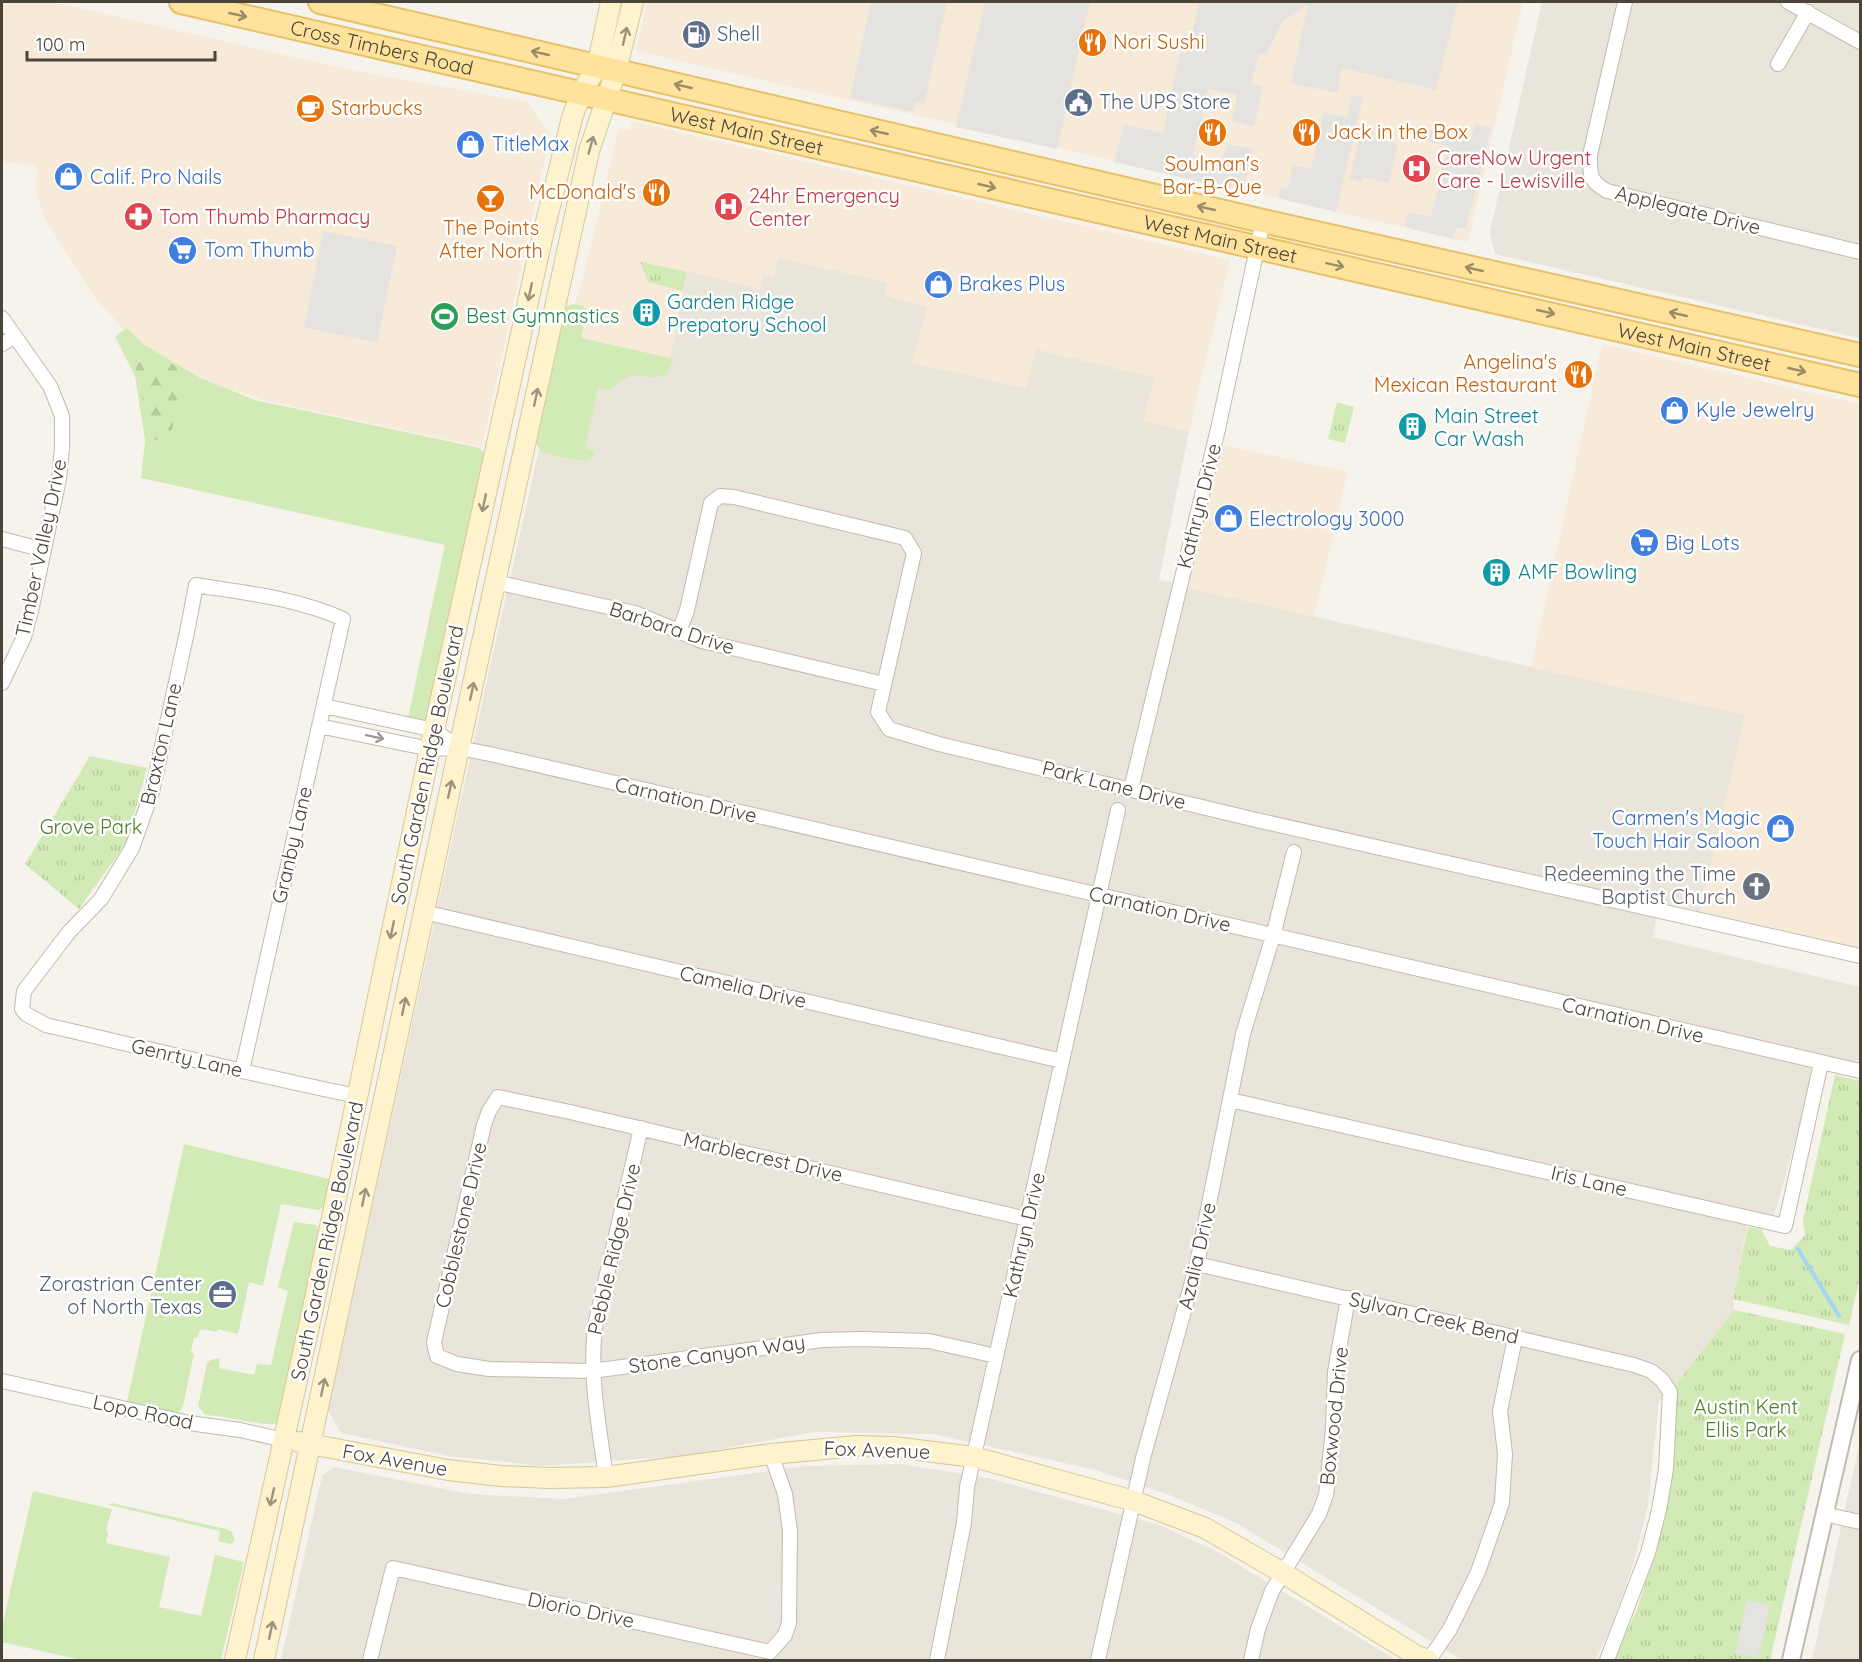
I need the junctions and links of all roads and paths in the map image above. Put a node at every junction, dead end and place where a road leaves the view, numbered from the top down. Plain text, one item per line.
1 (187, 2) edge
2 (320, 2) edge
3 (611, 2) edge
4 (633, 2) edge
5 (1625, 2) edge
6 (1788, 2) edge
7 (359, 11) junction
8 (1808, 12) junction
9 (352, 41) junction
10 (1860, 42) edge
11 (1778, 64) dead end
12 (607, 69) junction
13 (581, 93) junction
14 (606, 99) junction
15 (936, 145) junction
16 (930, 172) junction
17 (1263, 221) junction
18 (1257, 248) junction
19 (1860, 252) edge
20 (1523, 279) junction
21 (1517, 305) junction
22 (2, 318) edge
23 (1735, 327) junction
24 (15, 336) junction
25 (2, 344) edge
26 (1729, 354) junction
27 (1860, 356) edge
28 (1860, 385) edge
29 (496, 446) junction
30 (524, 454) junction
31 (2, 539) edge
32 (44, 550) junction
33 (495, 582) junction
34 (196, 585) joint
35 (679, 632) junction
36 (2, 683) edge
37 (884, 684) junction
38 (324, 706) junction
39 (319, 726) junction
40 (432, 739) junction
41 (459, 748) junction
42 (1131, 789) junction
43 (1118, 810) dead end
44 (1293, 852) dead end
45 (1099, 895) junction
46 (424, 912) junction
47 (1274, 936) junction
48 (1860, 956) edge
49 (22, 1009) joint
50 (1062, 1061) junction
51 (1821, 1063) junction
52 (242, 1071) junction
53 (1860, 1071) edge
54 (357, 1096) junction
55 (498, 1097) joint
56 (1230, 1100) junction
57 (641, 1128) junction
58 (1027, 1219) junction
59 (1197, 1264) junction
60 (1348, 1298) junction
61 (1515, 1338) junction
62 (437, 1356) joint
63 (996, 1356) junction
64 (1860, 1360) edge
65 (592, 1371) junction
66 (2, 1381) edge
67 (284, 1440) junction
68 (311, 1444) junction
69 (771, 1454) junction
70 (974, 1457) junction
71 (606, 1477) junction
72 (1134, 1501) junction
73 (1824, 1514) junction
74 (1860, 1522) edge
75 (1283, 1573) junction
76 (235, 1660) edge
77 (264, 1660) edge
78 (370, 1660) edge
79 (937, 1660) edge
80 (1098, 1660) edge
81 (1251, 1660) edge
82 (1428, 1660) edge
83 (1607, 1660) edge
84 (1791, 1660) edge

1 -> 9 main road, Cross Timbers Road
2 - 7 main road, Cross Timbers Road
3 - 12 main road
12 -> 4 main road
5 - 19 street, Applegate Drive
6 - 8 street
7 - 9 main road
12 -> 7 main road, Cross Timbers Road
8 - 10 street
8 - 11 street
9 - 13 main road, Cross Timbers Road
12 - 13 main road, South Garden Ridge Boulevard
12 - 14 main road, South Garden Ridge Boulevard
15 -> 12 main road, West Main Street
13 - 14 main road, West Main Street
13 -> 29 main road, South Garden Ridge Boulevard
14 - 16 main road, West Main Street
30 -> 14 main road, South Garden Ridge Boulevard
15 - 16 main road
17 -> 15 main road, West Main Street
16 -> 18 main road, West Main Street
17 - 18 street, Kathryn Drive
20 -> 17 main road, West Main Street
18 -> 21 main road, West Main Street
18 - 42 street, Kathryn Drive
20 - 21 main road
23 -> 20 main road, West Main Street
21 -> 26 main road, West Main Street
22 - 24 street, Timber Valley Drive
23 - 26 main road
23 - 27 main road, West Main Street
24 - 25 street
24 - 32 street, Timber Valley Drive
26 -> 28 main road, West Main Street
29 - 30 main road
29 -> 40 main road, South Garden Ridge Boulevard
30 - 33 main road, South Garden Ridge Boulevard
31 - 32 street
32 - 36 street, Timber Valley Drive
33 - 35 street, Barbara Drive
41 -> 33 main road, South Garden Ridge Boulevard
34 - 38 street, Granby Lane
34 - 49 street, Braxton Lane
35 - 37 street, Barbara Drive
35 - 37 street, Park Lane Drive
37 - 42 street, Park Lane Drive
38 - 39 street, Granby Lane
38 - 40 street, Carnation Drive
39 -> 40 street, Carnation Drive
39 - 52 street, Granby Lane
40 - 41 street, Carnation Drive
40 -> 54 main road, South Garden Ridge Boulevard
41 - 45 street, Carnation Drive
46 -> 41 main road, South Garden Ridge Boulevard
42 - 48 street, Park Lane Drive
43 - 45 street, Kathryn Drive
44 - 47 street, Azalia Drive
45 - 47 street, Carnation Drive
45 - 50 street, Kathryn Drive
46 - 50 street, Camelia Drive
68 -> 46 main road, South Garden Ridge Boulevard
47 - 51 street, Carnation Drive
47 - 56 street, Azalia Drive
49 - 52 street, Genrty Lane
50 - 58 street, Kathryn Drive
51 - 53 street, Carnation Drive
51 - 56 street, Iris Lane
52 - 54 street, Genrty Lane
54 - 67 main road, South Garden Ridge Boulevard
55 - 57 street, Marblecrest Drive
55 - 62 street, Cobblestone Drive
56 - 59 street, Azalia Drive
57 - 58 street, Marblecrest Drive
57 - 65 street, Pebble Ridge Drive
58 - 63 street, Kathryn Drive
59 - 60 street, Sylvan Creek Bend
59 - 72 street, Azalia Drive
60 - 61 street, Sylvan Creek Bend
60 - 75 street, Boxwood Drive
61 - 82 street
61 - 83 street, Sylvan Creek Bend
62 - 65 street, Stone Canyon Way
63 - 65 street, Stone Canyon Way
63 - 70 street, Kathryn Drive
64 - 73 street
65 - 71 street, Pebble Ridge Drive
66 - 67 street, Lopo Road
67 - 68 main road, Fox Avenue
67 -> 76 main road, South Garden Ridge Boulevard
68 - 71 main road, Fox Avenue
77 -> 68 main road, South Garden Ridge Boulevard
69 - 70 main road, Fox Avenue
69 - 71 main road, Fox Avenue
69 - 78 street, Diorio Drive
70 - 72 main road, Fox Avenue
70 - 79 street, Kathryn Drive
72 - 75 main road, Fox Avenue
72 - 80 street, Azalia Drive
73 - 74 street
73 - 84 street
75 - 81 street, Boxwood Drive
75 - 82 main road, Fox Avenue

